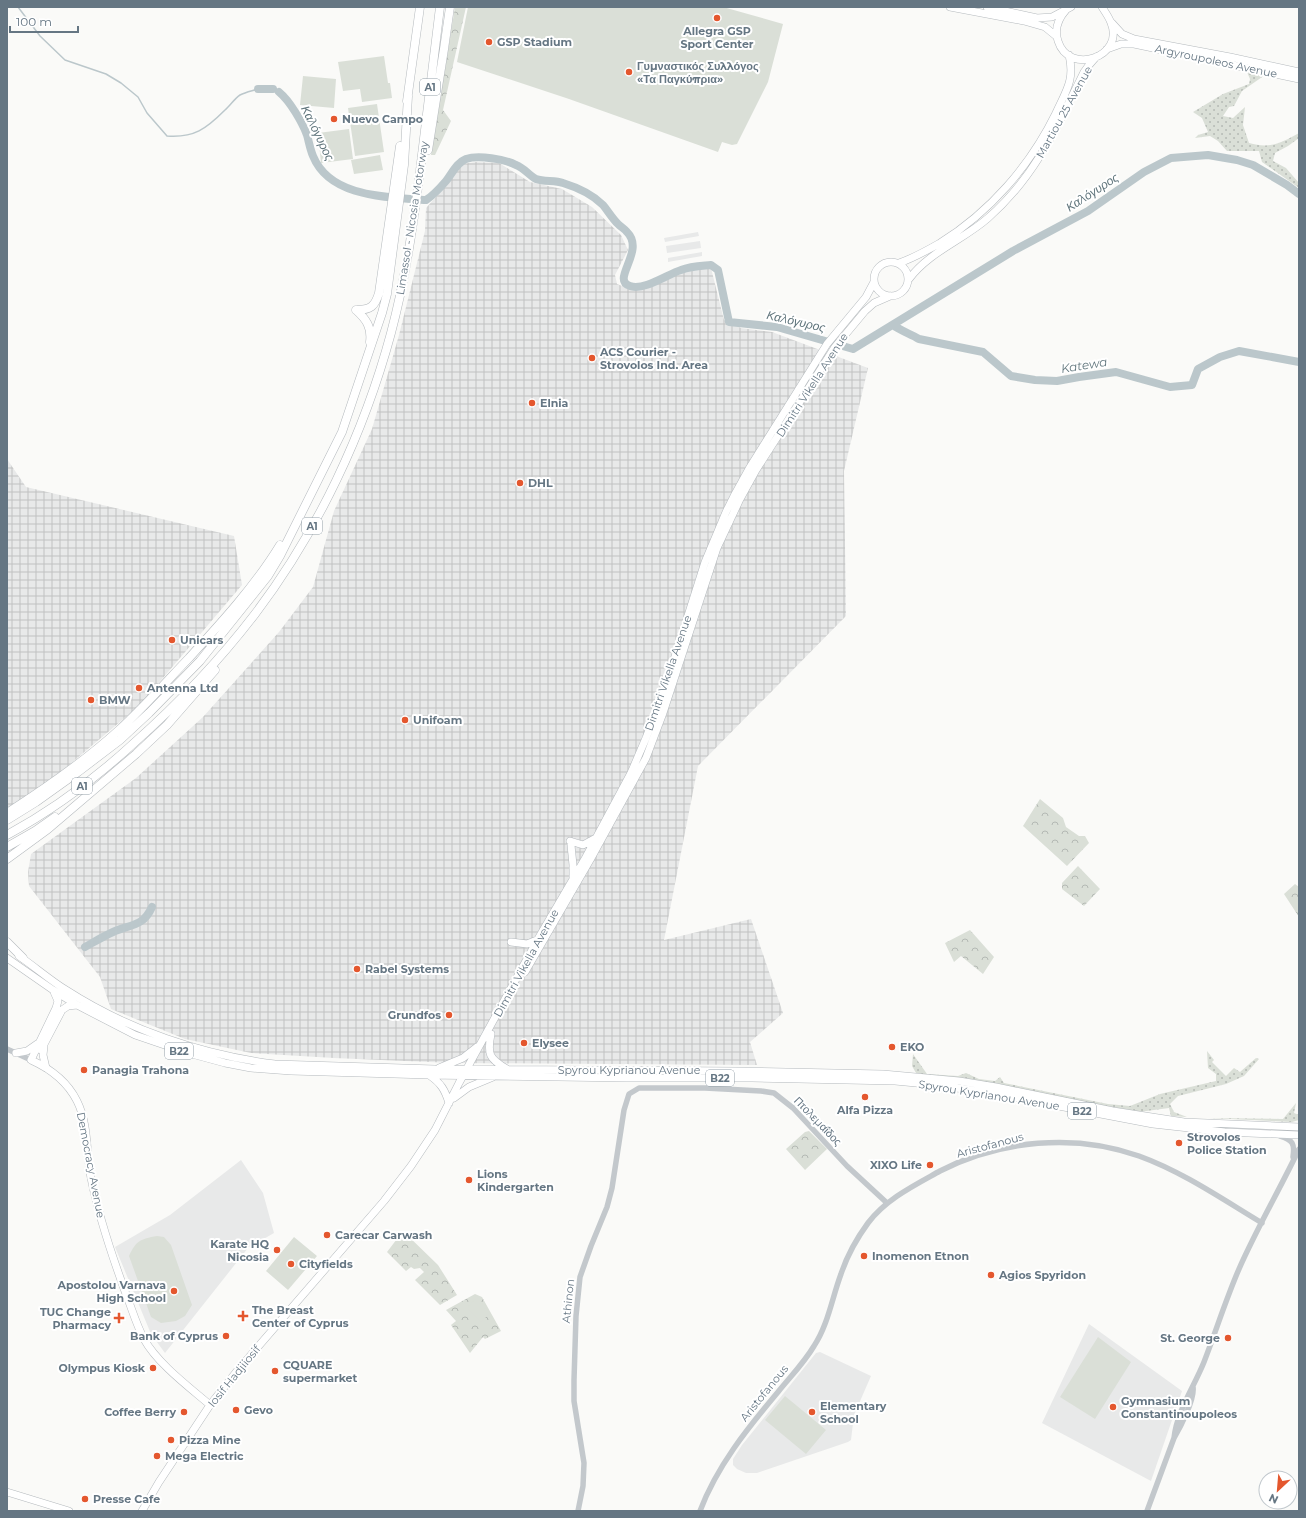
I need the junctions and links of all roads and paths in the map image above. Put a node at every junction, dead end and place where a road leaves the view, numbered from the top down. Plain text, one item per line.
1 (420, 7) edge
2 (425, 7) edge
3 (440, 7) edge
4 (450, 7) edge
5 (950, 7) edge
6 (987, 7) edge
7 (1098, 7) edge
8 (1069, 8) edge
9 (1104, 10) edge
10 (1112, 23) junction
11 (1056, 36) junction
12 (1134, 42) junction
13 (1107, 48) junction
14 (1069, 55) junction
15 (1096, 57) junction
16 (1299, 72) edge
17 (1299, 79) edge
18 (408, 96) junction
19 (404, 164) junction
20 (423, 167) junction
21 (899, 263) junction
22 (909, 279) junction
23 (874, 282) junction
24 (890, 296) junction
25 (369, 352) junction
26 (310, 498) junction
27 (255, 614) junction
28 (233, 620) junction
29 (151, 698) junction
30 (91, 791) junction
31 (7, 812) edge
32 (7, 820) edge
33 (7, 835) edge
34 (596, 837) junction
35 (7, 847) edge
36 (7, 859) edge
37 (572, 880) junction
38 (538, 939) junction
39 (7, 942) edge
40 (511, 942) dead end
41 (7, 946) edge
42 (7, 958) edge
43 (23, 958) junction
44 (53, 990) junction
45 (77, 1005) junction
46 (491, 1034) junction
47 (42, 1042) junction
48 (480, 1045) junction
49 (7, 1049) edge
50 (16, 1053) junction
51 (33, 1060) junction
52 (46, 1068) junction
53 (435, 1069) junction
54 (508, 1070) junction
55 (467, 1072) junction
56 (429, 1075) junction
57 (496, 1076) junction
58 (627, 1099) joint
59 (451, 1100) junction
60 (1299, 1127) edge
61 (1270, 1134) junction
62 (1299, 1135) edge
63 (1299, 1149) edge
64 (1292, 1163) junction
65 (887, 1203) junction
66 (1262, 1223) junction
67 (210, 1405) junction
68 (7, 1492) edge
69 (69, 1511) edge
70 (142, 1511) edge
71 (578, 1511) edge
72 (700, 1511) edge
73 (1146, 1511) edge

1 - 18 highway
2 - 19 highway, A1
3 - 20 highway, Limassol - Nicosia Motorway / A1
4 - 20 highway
5 - 11 main road
6 - 8 main road
7 - 9 main road
8 - 11 main road
9 - 10 main road
10 - 12 main road
10 - 13 main road
11 - 14 main road
12 - 13 main road
12 - 16 main road, Argyroupoleos Avenue
12 - 17 main road, Argyroupoleos Avenue
13 - 15 main road, Martiou 25 Avenue
14 - 15 main road
14 - 21 main road, Martiou 25 Avenue
15 - 22 main road, Martiou 25 Avenue
18 - 19 highway
18 - 25 highway
19 - 25 highway, A1
20 - 27 highway, Limassol - Nicosia Motorway / A1
21 - 22 main road
21 - 23 main road
22 - 24 main road
23 - 24 main road
23 - 34 main road, Dimitri Vikella Avenue
24 - 46 main road, Dimitri Vikella Avenue
25 - 26 highway, A1
26 - 28 highway, A1
26 - 29 highway
27 - 30 highway
27 - 33 highway, Limassol - Nicosia Motorway / A1
28 - 29 highway
28 - 32 highway, A1
29 - 31 highway
30 - 35 highway
30 - 36 highway
34 - 37 main road, Dimitri Vikella Avenue
34 - 37 main road
37 - 38 main road, Dimitri Vikella Avenue
38 - 40 main road
38 - 48 main road, Dimitri Vikella Avenue
39 - 43 highway
41 - 43 main road, Spyrou Kyprianou Avenue / B22
42 - 44 main road, Spyrou Kyprianou Avenue / B22
43 - 53 main road, Spyrou Kyprianou Avenue / B22
44 - 45 main road, Spyrou Kyprianou Avenue / B22
44 - 47 main road
45 - 47 main road
45 - 56 main road, Spyrou Kyprianou Avenue / B22
46 - 54 main road
46 - 55 main road, Dimitri Vikella Avenue
47 - 50 main road
47 - 51 main road
47 - 52 main road
48 - 53 main road
48 - 55 main road, Dimitri Vikella Avenue
49 - 50 street, Democracy Avenue
50 - 51 street, Democracy Avenue
51 - 52 main road, Democracy Avenue
52 - 67 main road, Democracy Avenue
53 - 55 main road, Spyrou Kyprianou Avenue / B22
54 - 55 main road, Spyrou Kyprianou Avenue / B22
54 - 60 main road, Spyrou Kyprianou Avenue / B22
55 - 56 main road, Spyrou Kyprianou Avenue / B22
55 - 57 main road, Spyrou Kyprianou Avenue / B22
55 - 59 main road, Iosif Hadjiiosif
56 - 59 main road
57 - 59 main road
57 - 61 main road, Spyrou Kyprianou Avenue / B22
58 - 65 street, Πτολεμαΐδος
58 - 71 street, Athinon
59 - 67 main road, Iosif Hadjiiosif
61 - 62 main road, Spyrou Kyprianou Avenue / B22
61 - 64 street
63 - 64 street
64 - 66 street
65 - 66 street, Aristofanous
65 - 72 street, Aristofanous
66 - 73 street
67 - 70 main road, Iosif Hadjiiosif
68 - 69 main road

